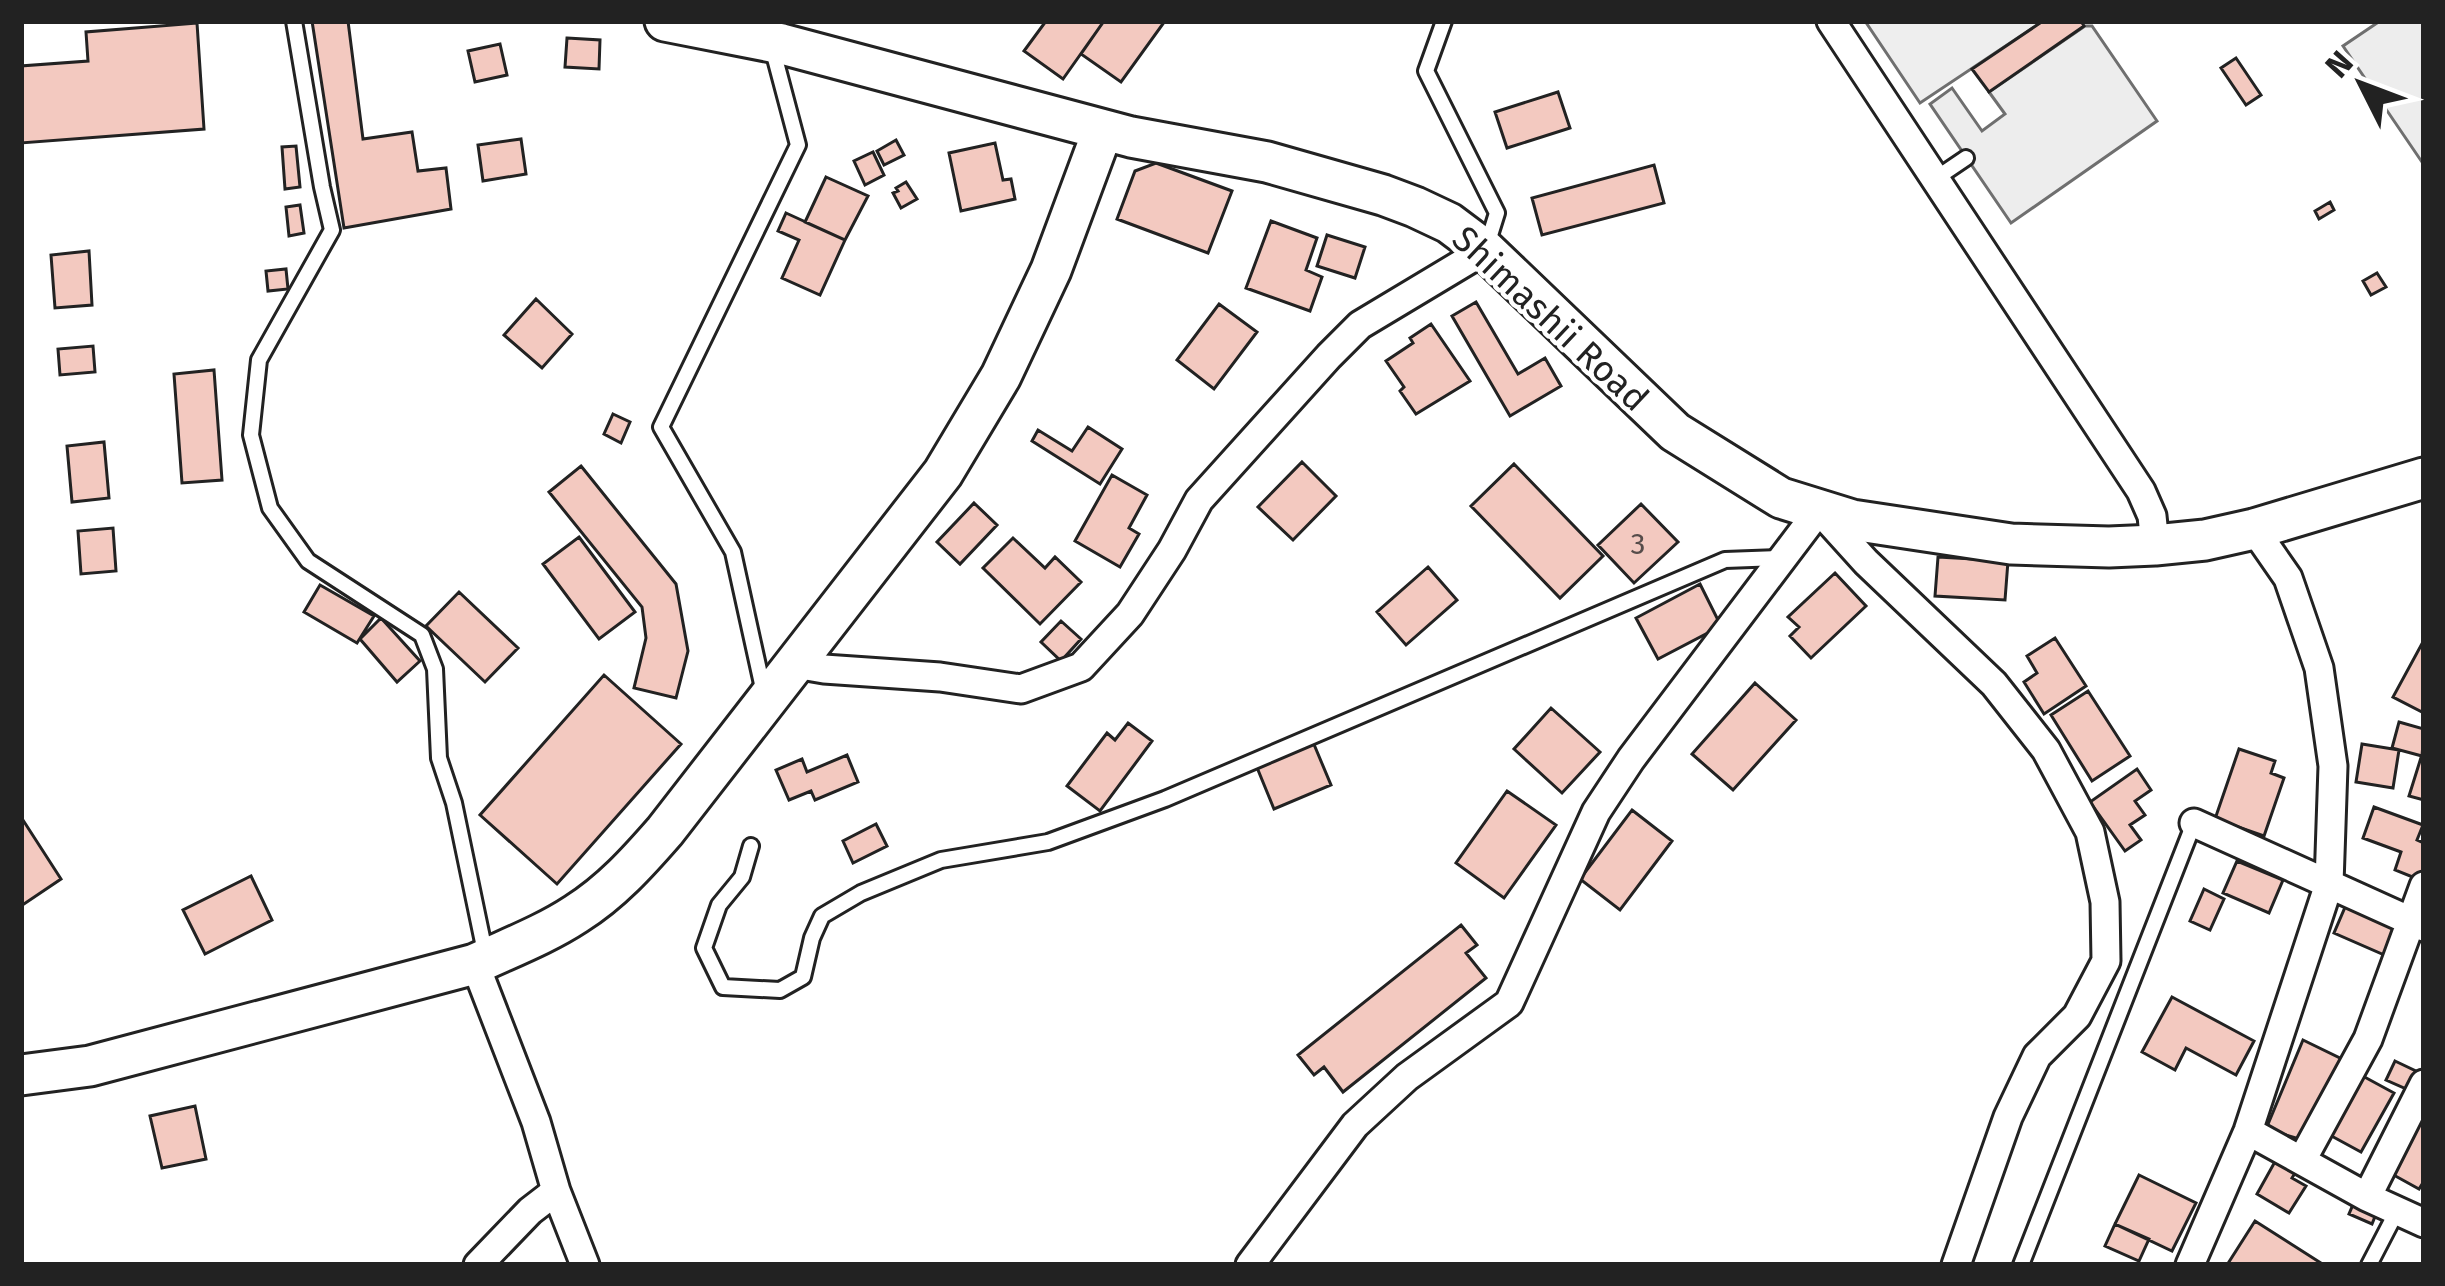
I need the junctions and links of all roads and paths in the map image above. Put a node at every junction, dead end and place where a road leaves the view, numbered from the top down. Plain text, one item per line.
1 (294, 21) edge
2 (1444, 21) edge
3 (1832, 21) edge
4 (690, 23) edge
5 (770, 42) junction
6 (1103, 130) junction
7 (1966, 158) dead end
8 (1936, 179) junction
9 (1485, 250) junction
10 (2424, 478) edge
11 (1819, 510) junction
12 (2254, 529) junction
13 (2155, 544) junction
14 (1784, 558) junction
15 (795, 664) junction
16 (765, 700) junction
17 (2196, 818) joint
18 (751, 846) dead end
19 (2330, 884) junction
20 (2424, 886) edge
21 (2418, 924) edge
22 (480, 961) junction
23 (2096, 980) junction
24 (2123, 1003) junction
25 (21, 1075) edge
26 (2424, 1084) edge
27 (2248, 1131) junction
28 (2302, 1160) junction
29 (556, 1191) junction
30 (2367, 1197) junction
31 (2397, 1210) junction
32 (2424, 1223) edge
33 (478, 1265) edge
34 (585, 1265) edge
35 (1250, 1265) edge
36 (1956, 1265) edge
37 (2021, 1265) edge
38 (2191, 1265) edge
39 (2368, 1265) edge

1 - 22 lane
2 - 9 lane
3 - 8 street
4 - 5 street, Shimashii Road
5 - 6 street, Shimashii Road
5 - 16 lane
6 - 9 street, Shimashii Road
6 - 15 street
7 - 8 lane
8 - 13 street
9 - 11 street, Shimashii Road
9 - 15 street
10 - 12 street, Shimashii Road
11 - 13 street, Shimashii Road
11 - 14 street
11 - 23 street
12 - 13 street, Shimashii Road
12 - 19 street
14 - 18 lane
14 - 35 street
15 - 16 street
16 - 22 street
17 - 19 street
17 - 24 lane
19 - 21 street
19 - 27 street
20 - 21 street
21 - 28 street
22 - 25 street
22 - 29 street
23 - 24 lane
23 - 36 street
24 - 37 lane
26 - 30 street
27 - 28 street
27 - 38 street
28 - 30 street
29 - 33 street
29 - 34 street
30 - 31 street
31 - 32 street
31 - 39 lane

